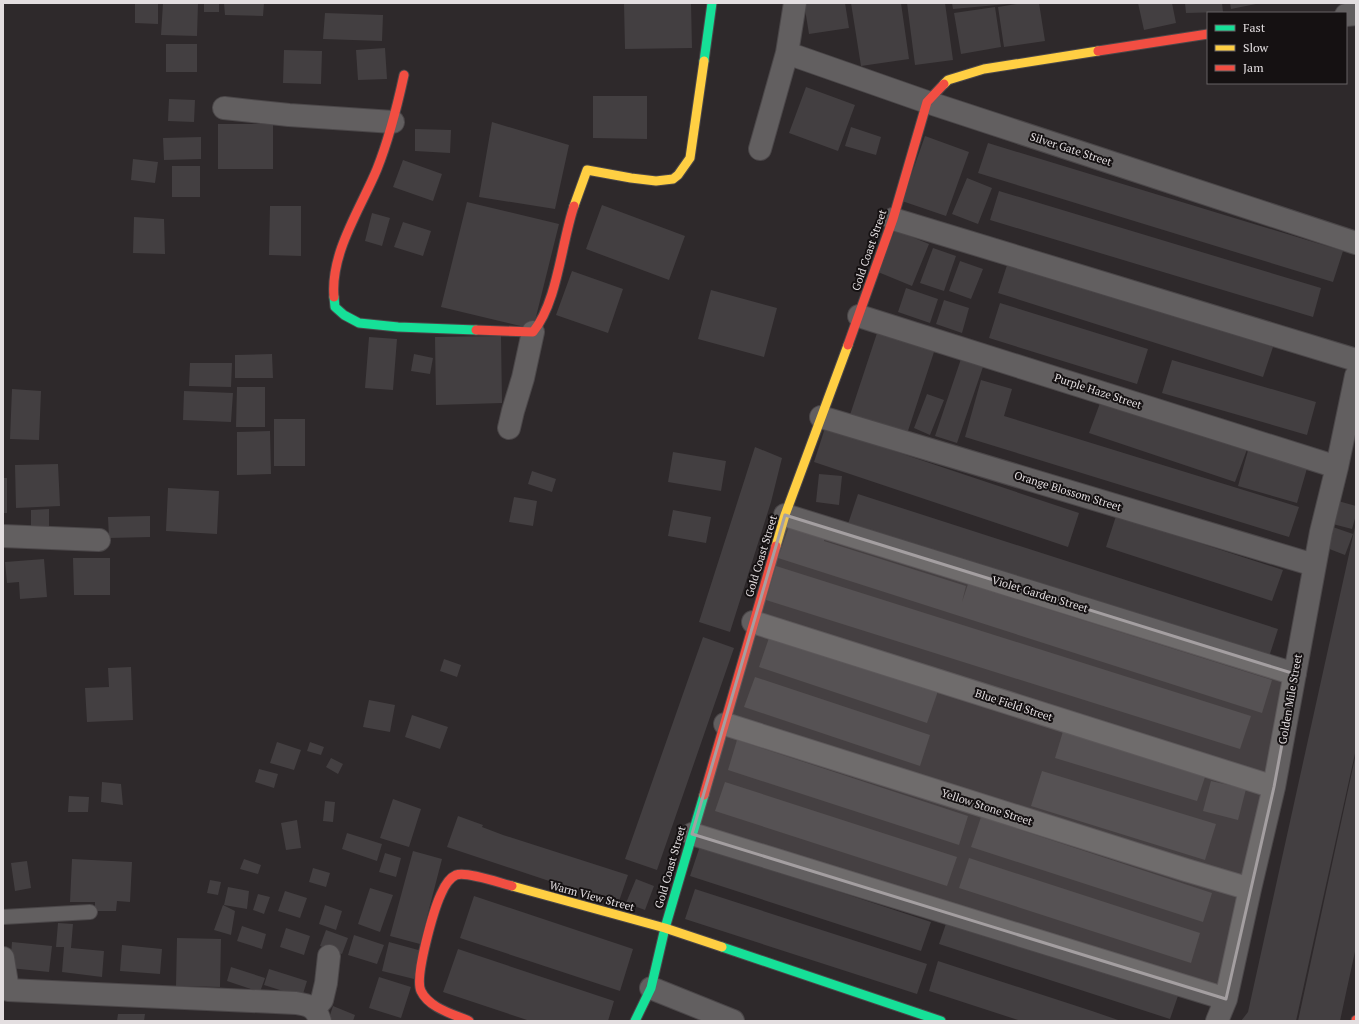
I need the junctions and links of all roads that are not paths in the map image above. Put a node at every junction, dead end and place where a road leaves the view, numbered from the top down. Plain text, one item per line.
1 (712, 3) edge
2 (795, 3) edge
3 (1207, 34) edge
4 (787, 53) junction
5 (404, 75) dead end
6 (928, 102) junction
7 (224, 108) dead end
8 (393, 122) junction
9 (760, 150) dead end
10 (893, 219) junction
11 (1356, 243) edge
12 (859, 316) junction
13 (534, 332) junction
14 (1356, 360) edge
15 (1356, 376) edge
16 (821, 417) junction
17 (509, 428) dead end
18 (1337, 467) junction
19 (785, 515) junction
20 (3, 536) edge
21 (99, 540) dead end
22 (1314, 565) junction
23 (753, 622) junction
24 (1295, 674) junction
25 (725, 724) junction
26 (1274, 787) junction
27 (692, 834) junction
28 (1250, 889) junction
29 (90, 912) dead end
30 (3, 917) edge
31 (665, 928) junction
32 (329, 956) dead end
33 (3, 958) edge
34 (651, 988) junction
35 (5, 990) edge
36 (1226, 999) junction
37 (317, 1015) edge
38 (468, 1021) edge
39 (635, 1021) edge
40 (733, 1021) edge
41 (941, 1021) edge
42 (1217, 1021) edge

1 - 13 street
2 - 4 street
3 - 6 street
4 - 6 street, Silver Gate Street
4 - 9 street
5 - 8 street
6 - 10 street, Gold Coast Street
6 - 11 street, Silver Gate Street
7 - 8 street
8 - 13 street
10 - 12 street, Gold Coast Street
10 - 14 street
12 - 16 street, Gold Coast Street
12 - 18 street, Purple Haze Street
13 - 17 street
15 - 18 street, Golden Mile Street
16 - 19 street, Gold Coast Street
16 - 22 street, Orange Blossom Street
18 - 22 street, Golden Mile Street
19 - 23 street, Gold Coast Street
19 - 24 street, Violet Garden Street
20 - 21 street
22 - 24 street, Golden Mile Street
23 - 25 street, Gold Coast Street
23 - 26 street, Blue Field Street
24 - 26 street, Golden Mile Street
25 - 27 street, Gold Coast Street
25 - 28 street, Yellow Stone Street
26 - 28 street, Golden Mile Street
27 - 31 street, Gold Coast Street
27 - 36 street
28 - 36 street, Golden Mile Street
29 - 30 lane
31 - 34 street, Gold Coast Street
31 - 38 street, Warm View Street
31 - 41 street, Warm View Street
32 - 37 street
33 - 35 street
34 - 39 street, Gold Coast Street
34 - 40 street
35 - 37 street
36 - 42 street, Golden Mile Street

